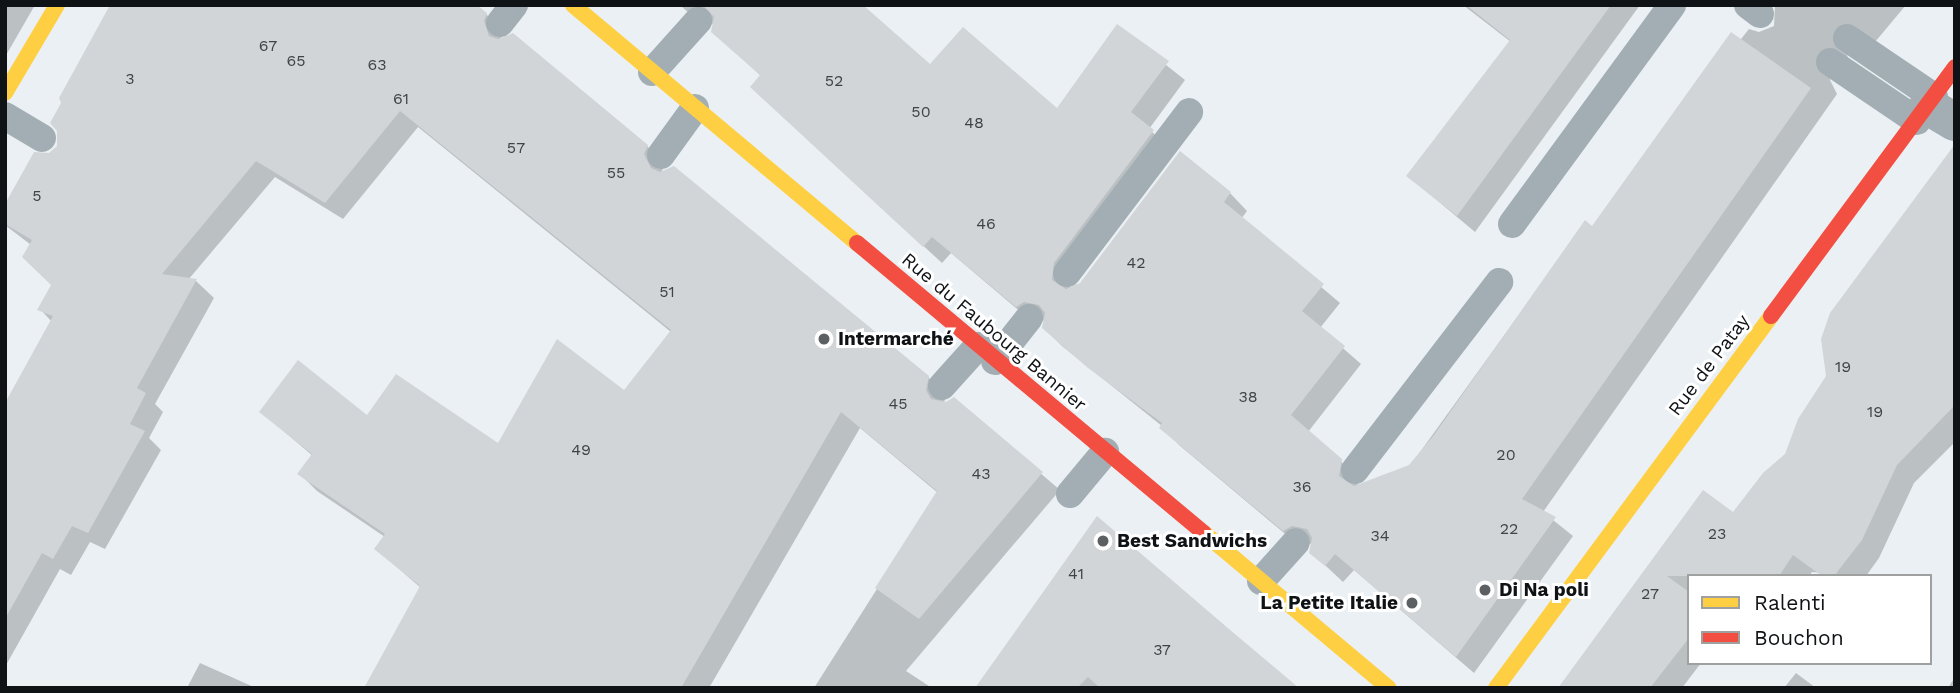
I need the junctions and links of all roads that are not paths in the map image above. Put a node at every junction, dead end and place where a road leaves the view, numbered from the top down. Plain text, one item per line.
1 (57, 5) edge
2 (573, 5) edge
3 (1672, 5) edge
4 (698, 21) dead end
5 (1847, 38) dead end
6 (1830, 62) dead end
7 (1955, 67) edge
8 (652, 72) junction
9 (5, 93) edge
10 (695, 108) junction
11 (1189, 112) dead end
12 (1934, 112) edge
13 (5, 116) edge
14 (42, 138) dead end
15 (661, 155) dead end
16 (1513, 224) dead end
17 (1067, 273) dead end
18 (1499, 282) dead end
19 (1029, 318) dead end
20 (986, 354) junction
21 (942, 386) dead end
22 (1105, 452) junction
23 (1355, 470) dead end
24 (1070, 494) dead end
25 (1296, 542) dead end
26 (1261, 581) junction
27 (1390, 688) edge
28 (1496, 688) edge

1 - 9 main road
2 - 8 main road, Rue du Faubourg Bannier
3 - 16 lane
4 - 8 lane
5 - 12 lane
6 - 12 lane
7 - 12 main road, Rue de Patay
8 - 10 main road, Rue du Faubourg Bannier
10 - 15 lane
10 - 20 main road, Rue du Faubourg Bannier
11 - 17 lane
12 - 28 main road, Rue de Patay
13 - 14 lane
18 - 23 lane
19 - 20 lane
20 - 21 lane
20 - 22 main road, Rue du Faubourg Bannier
22 - 24 lane
22 - 26 main road, Rue du Faubourg Bannier
25 - 26 lane
26 - 27 main road, Rue du Faubourg Bannier

